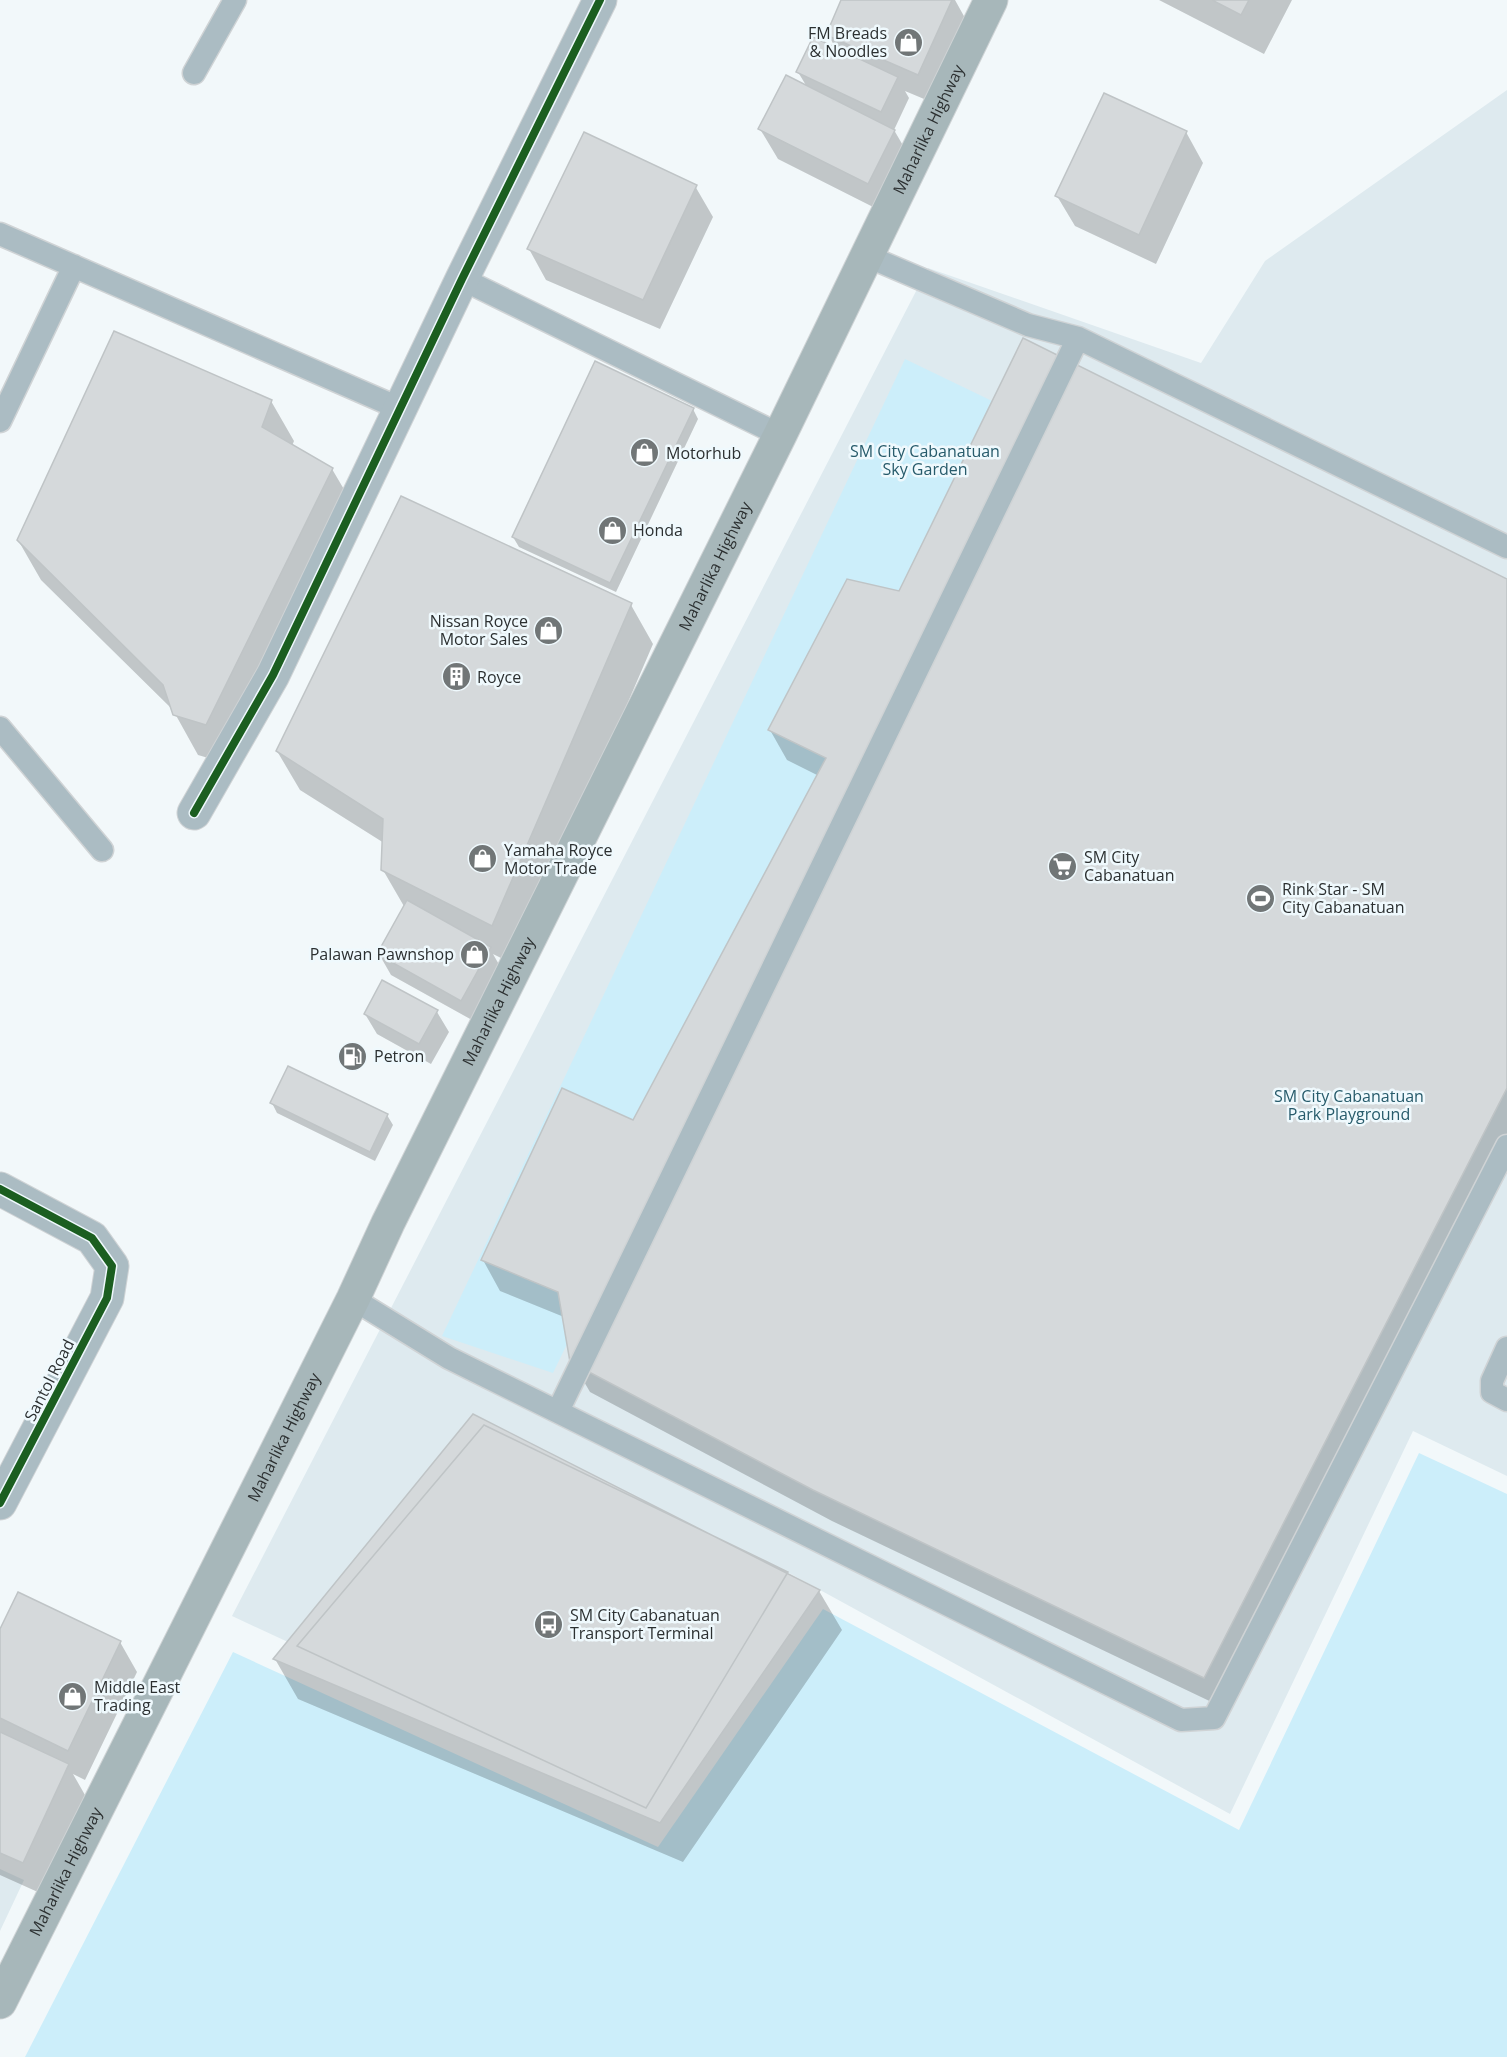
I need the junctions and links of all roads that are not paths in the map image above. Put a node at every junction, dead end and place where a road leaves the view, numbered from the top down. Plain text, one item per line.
1 (235, 0) edge
2 (600, 0) edge
3 (992, 0) edge
4 (194, 73) dead end
5 (0, 234) edge
6 (867, 256) junction
7 (74, 266) junction
8 (462, 279) junction
9 (1078, 338) junction
10 (401, 409) junction
11 (0, 421) edge
12 (780, 435) junction
13 (1507, 547) edge
14 (0, 728) edge
15 (194, 813) dead end
16 (102, 850) dead end
17 (1507, 1146) edge
18 (0, 1189) edge
19 (353, 1299) junction
20 (1507, 1348) edge
21 (1507, 1400) edge
22 (558, 1411) junction
23 (0, 1503) edge
24 (0, 2002) edge

1 - 4 lane
2 - 8 street
3 - 6 main road, Maharlika Highway
5 - 7 lane
6 - 9 lane
6 - 12 main road, Maharlika Highway
7 - 10 lane
7 - 11 lane
8 - 10 street
8 - 12 lane
9 - 13 lane
9 - 22 lane
10 - 15 street
12 - 19 main road, Maharlika Highway
14 - 16 lane
17 - 22 lane
18 - 23 street, Santol Road
19 - 22 lane
19 - 24 main road, Maharlika Highway
20 - 21 lane

